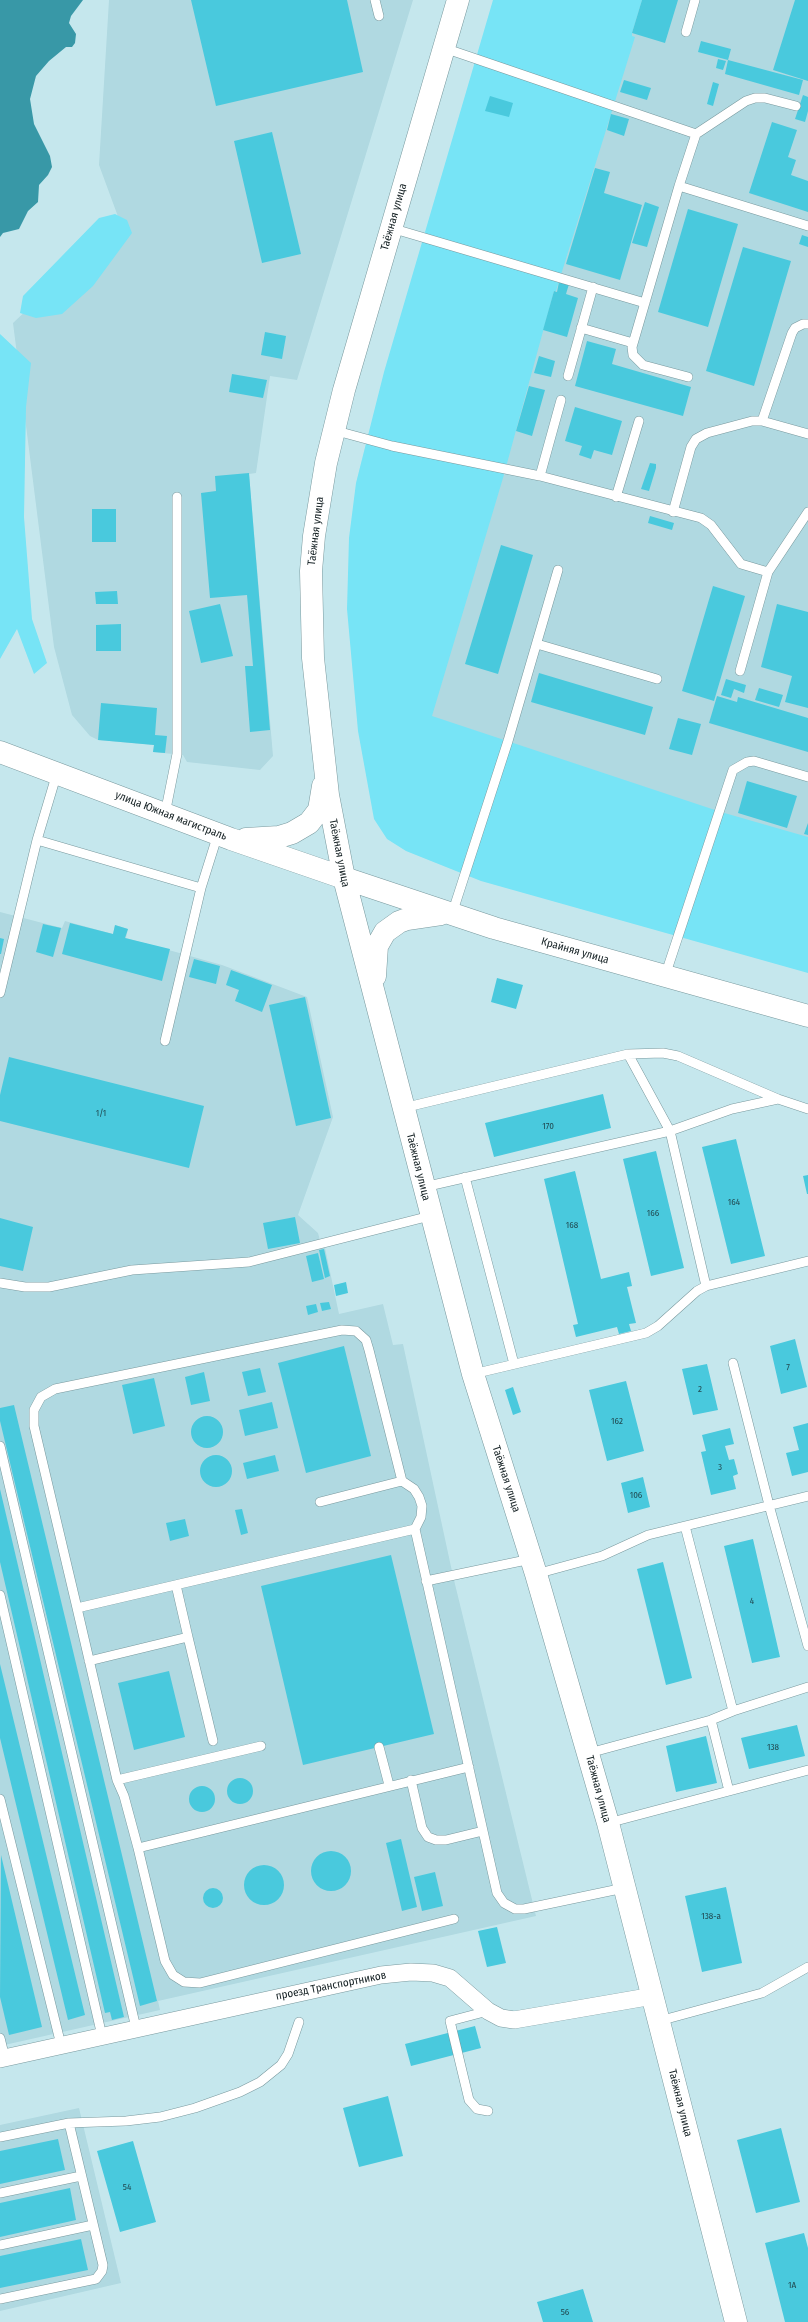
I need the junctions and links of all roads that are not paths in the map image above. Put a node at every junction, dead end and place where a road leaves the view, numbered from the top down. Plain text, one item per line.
1 (376, 0) edge
2 (458, 0) edge
3 (695, 0) edge
4 (379, 16) dead end
5 (686, 32) dead end
6 (444, 48) junction
7 (796, 106) dead end
8 (696, 134) junction
9 (680, 186) junction
10 (808, 226) edge
11 (391, 228) junction
12 (593, 287) junction
13 (645, 303) junction
14 (808, 324) edge
15 (581, 328) junction
16 (633, 343) junction
17 (568, 376) dead end
18 (688, 377) dead end
19 (561, 400) dead end
20 (639, 421) dead end
21 (762, 421) junction
22 (334, 430) junction
23 (808, 434) edge
24 (540, 476) junction
25 (616, 496) junction
26 (178, 497) dead end
27 (673, 512) junction
28 (808, 512) edge
29 (558, 570) dead end
30 (768, 572) junction
31 (537, 644) junction
32 (740, 671) dead end
33 (657, 679) dead end
34 (4, 756) edge
35 (325, 768) junction
36 (57, 773) junction
37 (808, 777) edge
38 (165, 814) junction
39 (224, 836) junction
40 (37, 840) junction
41 (344, 878) junction
42 (201, 888) junction
43 (452, 914) junction
44 (664, 977) junction
45 (0, 992) edge
46 (376, 1008) junction
47 (808, 1016) edge
48 (165, 1041) dead end
49 (628, 1054) junction
50 (778, 1099) junction
51 (403, 1108) junction
52 (808, 1109) edge
53 (670, 1131) junction
54 (465, 1177) junction
55 (423, 1188) junction
56 (430, 1216) junction
57 (808, 1261) edge
58 (0, 1283) edge
59 (706, 1286) junction
60 (733, 1363) dead end
61 (514, 1364) junction
62 (473, 1374) junction
63 (0, 1446) edge
64 (402, 1481) junction
65 (808, 1496) edge
66 (320, 1502) dead end
67 (769, 1506) junction
68 (685, 1526) junction
69 (415, 1529) junction
70 (533, 1567) junction
71 (426, 1581) junction
72 (176, 1585) junction
73 (0, 1595) edge
74 (77, 1608) junction
75 (188, 1637) junction
76 (808, 1646) edge
77 (89, 1661) junction
78 (808, 1687) edge
79 (733, 1711) junction
80 (710, 1720) junction
81 (213, 1741) dead end
82 (261, 1746) dead end
83 (380, 1747) dead end
84 (588, 1753) junction
85 (469, 1767) junction
86 (808, 1770) edge
87 (117, 1780) junction
88 (411, 1780) junction
89 (389, 1785) junction
90 (729, 1791) junction
91 (0, 1798) edge
92 (608, 1823) junction
93 (482, 1831) junction
94 (138, 1848) junction
95 (624, 1888) junction
96 (454, 1919) dead end
97 (808, 1966) edge
98 (653, 1996) junction
99 (488, 2011) junction
100 (659, 2021) junction
101 (299, 2022) dead end
102 (136, 2028) junction
103 (102, 2036) junction
104 (0, 2038) edge
105 (61, 2045) junction
106 (2, 2059) edge
107 (488, 2111) dead end
108 (69, 2123) junction
109 (0, 2137) edge
110 (81, 2176) junction
111 (0, 2193) edge
112 (93, 2225) junction
113 (0, 2245) edge
114 (0, 2299) edge
115 (736, 2322) edge

1 - 4 lane
2 - 6 main road, Таёжная улица
3 - 5 lane
6 - 8 lane
6 - 11 main road, Таёжная улица
7 - 8 lane
8 - 9 lane
9 - 10 lane
9 - 13 lane
11 - 12 lane
11 - 22 main road, Таёжная улица
12 - 13 lane
12 - 15 lane
13 - 16 lane
14 - 21 lane
15 - 16 lane
15 - 17 lane
16 - 18 lane
19 - 24 lane
20 - 25 lane
21 - 23 lane
21 - 27 lane
22 - 24 lane
22 - 35 main road, Таёжная улица
24 - 25 lane
25 - 27 lane
26 - 38 lane
27 - 30 lane
28 - 30 lane
29 - 31 lane
30 - 32 lane
31 - 33 lane
31 - 43 lane
34 - 36 main road, улица Южная магистраль
35 - 39 main road
35 - 41 main road, Таёжная улица
36 - 38 main road, улица Южная магистраль
36 - 40 lane
37 - 44 lane
38 - 39 main road, улица Южная магистраль
39 - 41 main road, улица Южная магистраль
39 - 42 lane
40 - 42 lane
40 - 45 lane
41 - 43 main road, Крайняя улица
41 - 46 main road, Таёжная улица
42 - 48 lane
43 - 44 main road, Крайняя улица
43 - 46 main road
44 - 47 main road, Крайняя улица
46 - 51 main road, Таёжная улица
49 - 50 lane
49 - 51 lane
49 - 53 lane
50 - 52 lane
50 - 53 lane
51 - 55 main road, Таёжная улица
53 - 54 lane
53 - 59 lane
54 - 55 lane
54 - 61 lane
55 - 56 main road, Таёжная улица
56 - 58 lane
56 - 62 main road, Таёжная улица
57 - 59 lane
59 - 61 lane
60 - 67 lane
61 - 62 lane
62 - 70 main road, Таёжная улица
63 - 102 lane
64 - 66 lane
64 - 69 lane
64 - 74 lane
65 - 67 lane
67 - 68 lane
67 - 76 lane
68 - 70 lane
68 - 79 lane
69 - 71 lane
69 - 72 lane
70 - 71 lane
70 - 84 main road, Таёжная улица
71 - 85 lane
72 - 74 lane
72 - 75 lane
73 - 103 lane
74 - 77 lane
75 - 77 lane
75 - 81 lane
77 - 87 lane
78 - 79 lane
79 - 80 lane
80 - 84 lane
80 - 90 lane
82 - 87 lane
83 - 89 lane
84 - 92 main road, Таёжная улица
85 - 88 lane
85 - 93 lane
86 - 90 lane
87 - 94 lane
88 - 89 lane
88 - 93 lane
89 - 94 lane
90 - 92 lane
91 - 105 lane
92 - 95 main road, Таёжная улица
93 - 95 lane
94 - 96 lane
95 - 98 main road, Таёжная улица
97 - 100 lane
98 - 99 street, проезд Транспортников
98 - 100 main road, Таёжная улица
99 - 102 street, проезд Транспортников
99 - 107 lane
100 - 115 main road, Таёжная улица
101 - 108 lane
102 - 103 street, проезд Транспортников
103 - 105 street, проезд Транспортников
104 - 106 lane
105 - 106 street, проезд Транспортников
108 - 109 lane
108 - 110 lane
110 - 111 lane
110 - 112 lane
112 - 113 lane
112 - 114 lane

